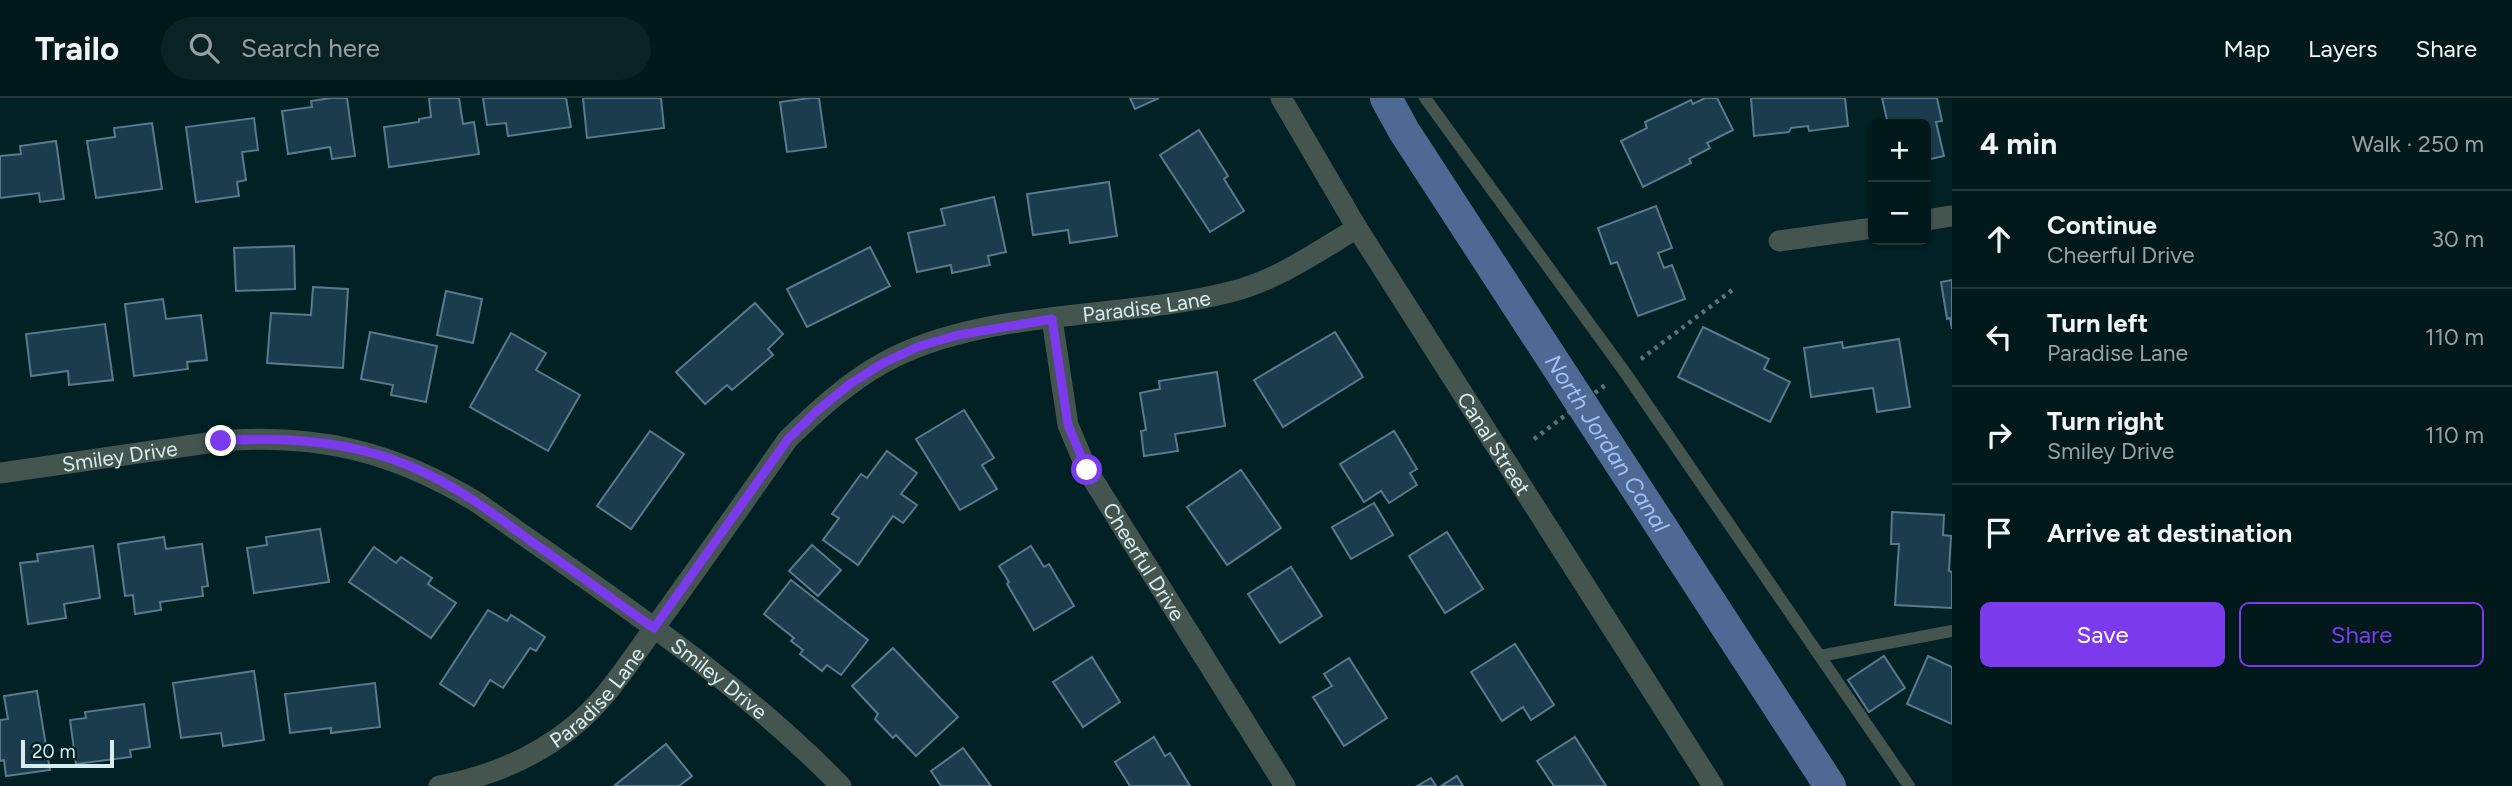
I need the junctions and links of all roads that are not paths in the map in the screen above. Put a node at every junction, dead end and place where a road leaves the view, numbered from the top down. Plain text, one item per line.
1 (1281, 98) edge
2 (1425, 98) edge
3 (1952, 216) edge
4 (1931, 219) edge
5 (1357, 228) junction
6 (1868, 229) edge
7 (1779, 241) dead end
8 (1052, 319) junction
9 (0, 473) edge
10 (654, 628) junction
11 (1952, 631) edge
12 (1820, 656) junction
13 (439, 786) edge
14 (841, 786) edge
15 (1284, 786) edge
16 (1713, 786) edge
17 (1909, 786) edge

1 - 5 street, Canal Street
2 - 12 lane
3 - 4 street
5 - 8 street, Paradise Lane
5 - 16 street, Canal Street
6 - 7 street
8 - 10 street, Paradise Lane
8 - 15 street, Cheerful Drive
9 - 10 street, Smiley Drive
10 - 13 street, Paradise Lane
10 - 14 street, Smiley Drive
11 - 12 lane
12 - 17 lane

